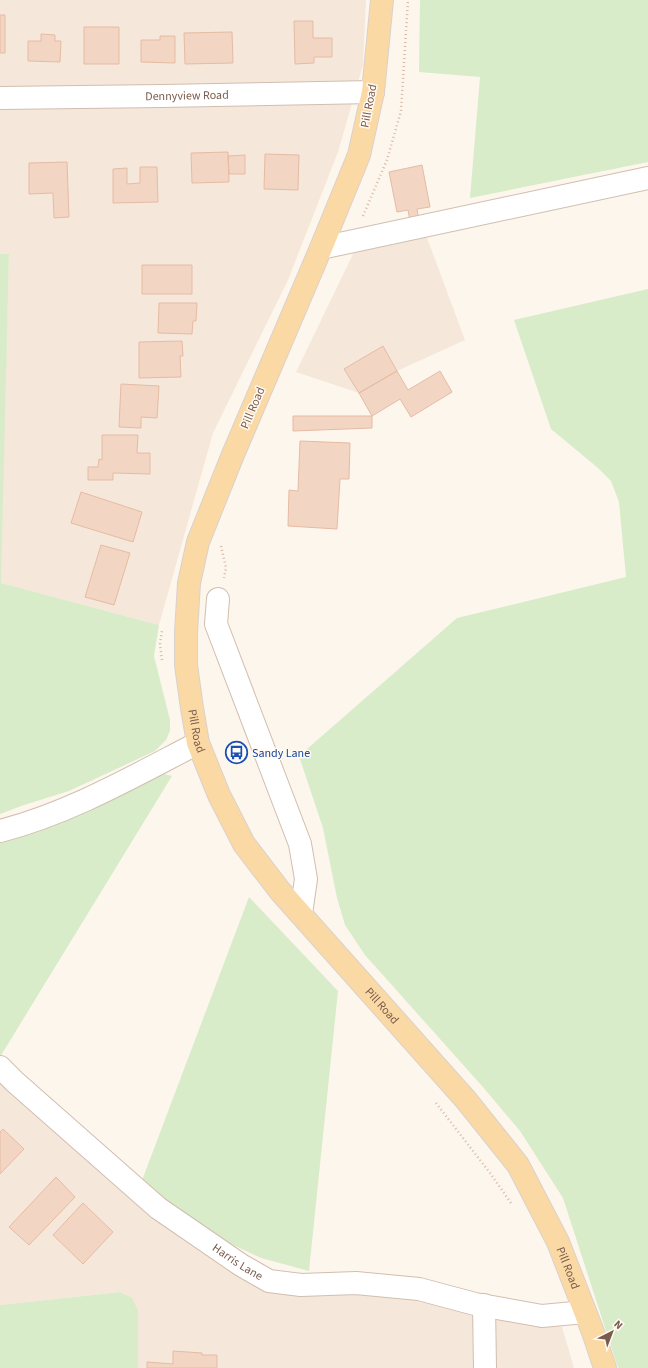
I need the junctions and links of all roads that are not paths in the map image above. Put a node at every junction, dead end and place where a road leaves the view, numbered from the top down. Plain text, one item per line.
1 (382, 0) edge
2 (373, 92) junction
3 (0, 98) edge
4 (648, 178) edge
5 (321, 248) junction
6 (218, 600) dead end
7 (198, 742) junction
8 (0, 831) edge
9 (301, 914) junction
10 (0, 1067) edge
11 (484, 1305) junction
12 (585, 1312) junction
13 (485, 1368) edge
14 (605, 1368) edge

1 - 2 main road, Pill Road
2 - 3 street, Dennyview Road
2 - 5 main road, Pill Road
4 - 5 street
5 - 7 main road, Pill Road
6 - 9 street
7 - 8 street
7 - 9 main road, Pill Road
9 - 12 main road, Pill Road
10 - 11 street, Harris Lane
11 - 12 street, Harris Lane
11 - 13 street
12 - 14 main road, Pill Road

